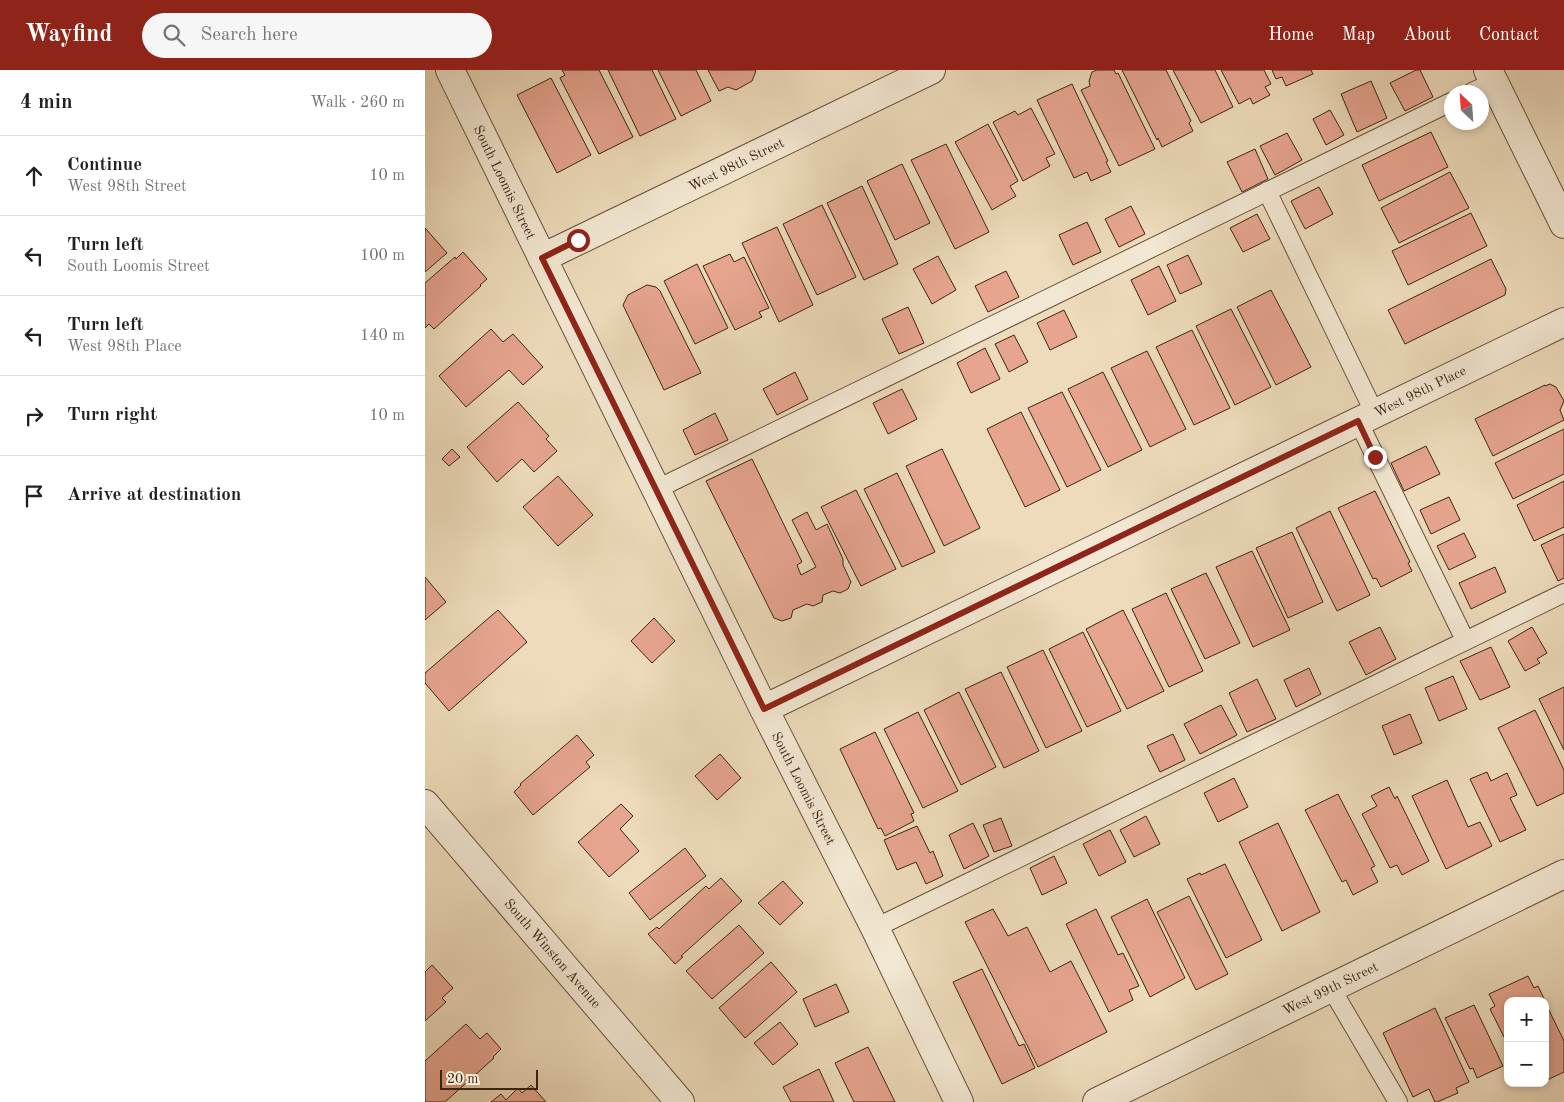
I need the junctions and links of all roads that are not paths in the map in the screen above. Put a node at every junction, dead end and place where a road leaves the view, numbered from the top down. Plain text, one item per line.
1 (449, 70) edge
2 (931, 70) edge
3 (1485, 81) edge
4 (1444, 105) edge
5 (1267, 191) junction
6 (1564, 224) edge
7 (542, 258) junction
8 (1564, 322) edge
9 (1367, 417) junction
10 (657, 489) junction
11 (1564, 592) edge
12 (1465, 640) junction
13 (764, 709) junction
14 (425, 804) edge
15 (1564, 874) edge
16 (875, 928) junction
17 (1331, 988) junction
18 (1129, 1095) edge
19 (680, 1102) edge
20 (959, 1102) edge
21 (1097, 1102) edge
22 (1398, 1102) edge

1 - 7 street, South Loomis Street
2 - 7 street, West 98th Street
3 - 6 street
4 - 5 lane
5 - 9 lane
5 - 10 lane
7 - 10 street, South Loomis Street
8 - 9 street, West 98th Place
9 - 12 lane
9 - 13 street, West 98th Place
10 - 13 street, South Loomis Street
11 - 12 lane
12 - 16 lane
13 - 16 street, South Loomis Street
14 - 19 street, South Winston Avenue
15 - 17 street, West 99th Street
16 - 20 street, South Loomis Street
17 - 18 street, West 99th Street
17 - 22 lane
18 - 21 street, West 99th Street

